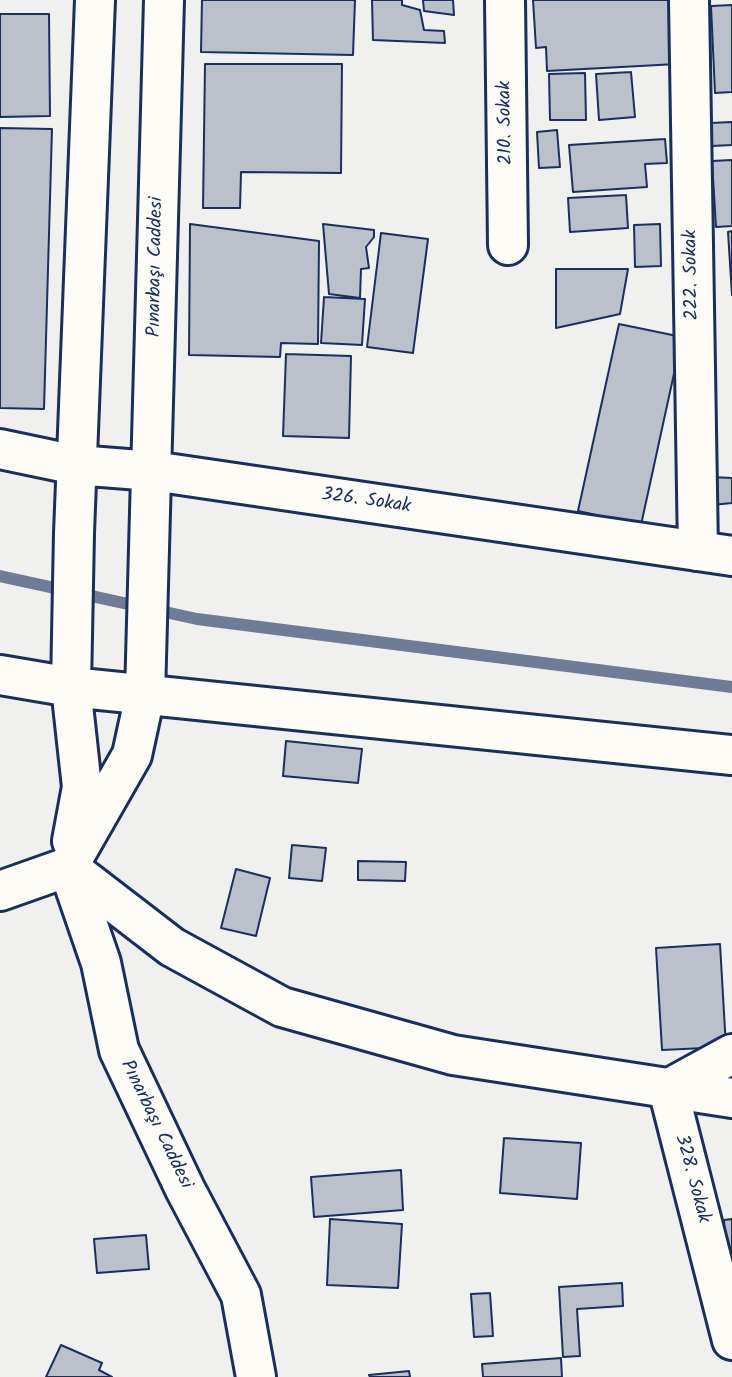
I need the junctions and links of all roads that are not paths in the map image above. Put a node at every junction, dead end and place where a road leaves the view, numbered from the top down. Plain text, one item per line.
1 (94, 0) edge
2 (163, 0) edge
3 (505, 0) edge
4 (689, 0) edge
5 (508, 245) dead end
6 (0, 449) edge
7 (76, 465) junction
8 (153, 471) junction
9 (715, 553) edge
10 (0, 675) edge
11 (71, 687) junction
12 (145, 695) junction
13 (732, 755) edge
14 (68, 867) junction
15 (0, 891) edge
16 (732, 1054) edge
17 (668, 1089) junction
18 (732, 1098) edge
19 (732, 1340) edge
20 (256, 1377) edge

1 - 7 street
2 - 8 street, Pınarbaşı Caddesi
3 - 5 street, 210. Sokak
4 - 9 street, 222. Sokak
6 - 7 street, 326. Sokak
7 - 8 street, 326. Sokak
7 - 11 street
8 - 9 street, 326. Sokak
8 - 12 street, Pınarbaşı Caddesi
10 - 11 street
11 - 12 street
11 - 14 street
12 - 13 street
12 - 14 street, Pınarbaşı Caddesi
14 - 15 street
14 - 17 street
14 - 20 street, Pınarbaşı Caddesi
16 - 17 street
17 - 18 street
17 - 19 street, 328. Sokak

